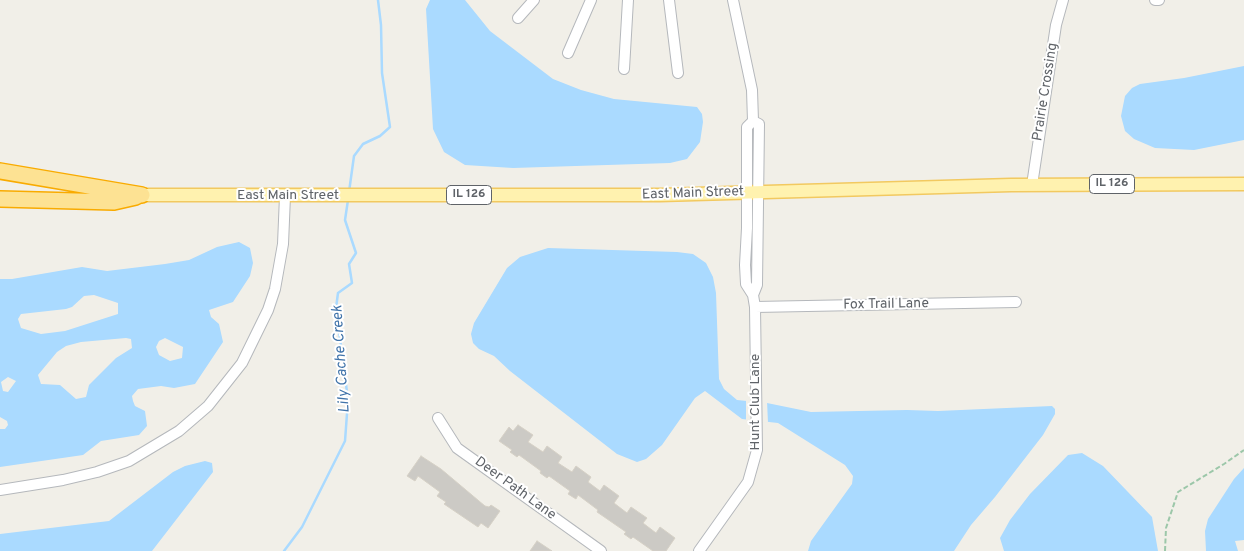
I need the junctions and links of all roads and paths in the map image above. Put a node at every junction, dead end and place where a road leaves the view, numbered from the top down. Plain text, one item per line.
1 (534, 0) edge
2 (590, 0) edge
3 (628, 0) edge
4 (669, 0) edge
5 (733, 0) edge
6 (1063, 0) edge
7 (1155, 0) edge
8 (1159, 0) edge
9 (518, 18) dead end
10 (568, 53) dead end
11 (624, 69) dead end
12 (678, 73) dead end
13 (0, 171) edge
14 (1244, 184) edge
15 (1032, 185) junction
16 (753, 192) junction
17 (142, 195) junction
18 (285, 196) junction
19 (0, 199) edge
20 (1016, 302) dead end
21 (755, 307) junction
22 (438, 418) dead end
23 (1244, 450) edge
24 (0, 490) edge
25 (601, 551) edge
26 (699, 551) edge
27 (1165, 551) edge

1 - 9 street
2 - 10 street
3 - 11 street
4 - 12 street
5 - 16 street, Hunt Club Lane
6 - 15 street, Prairie Crossing
7 - 8 street
13 - 17 highway
14 - 15 main road, East Main Street / IL 126
15 - 16 main road, East Main Street / IL 126
16 - 18 main road, East Main Street / IL 126
16 - 21 street, Hunt Club Lane
17 - 18 main road, East Main Street
17 - 19 highway
18 - 24 street
20 - 21 street, Fox Trail Lane
21 - 26 street, Hunt Club Lane
22 - 25 street, Deer Path Lane
23 - 27 path

